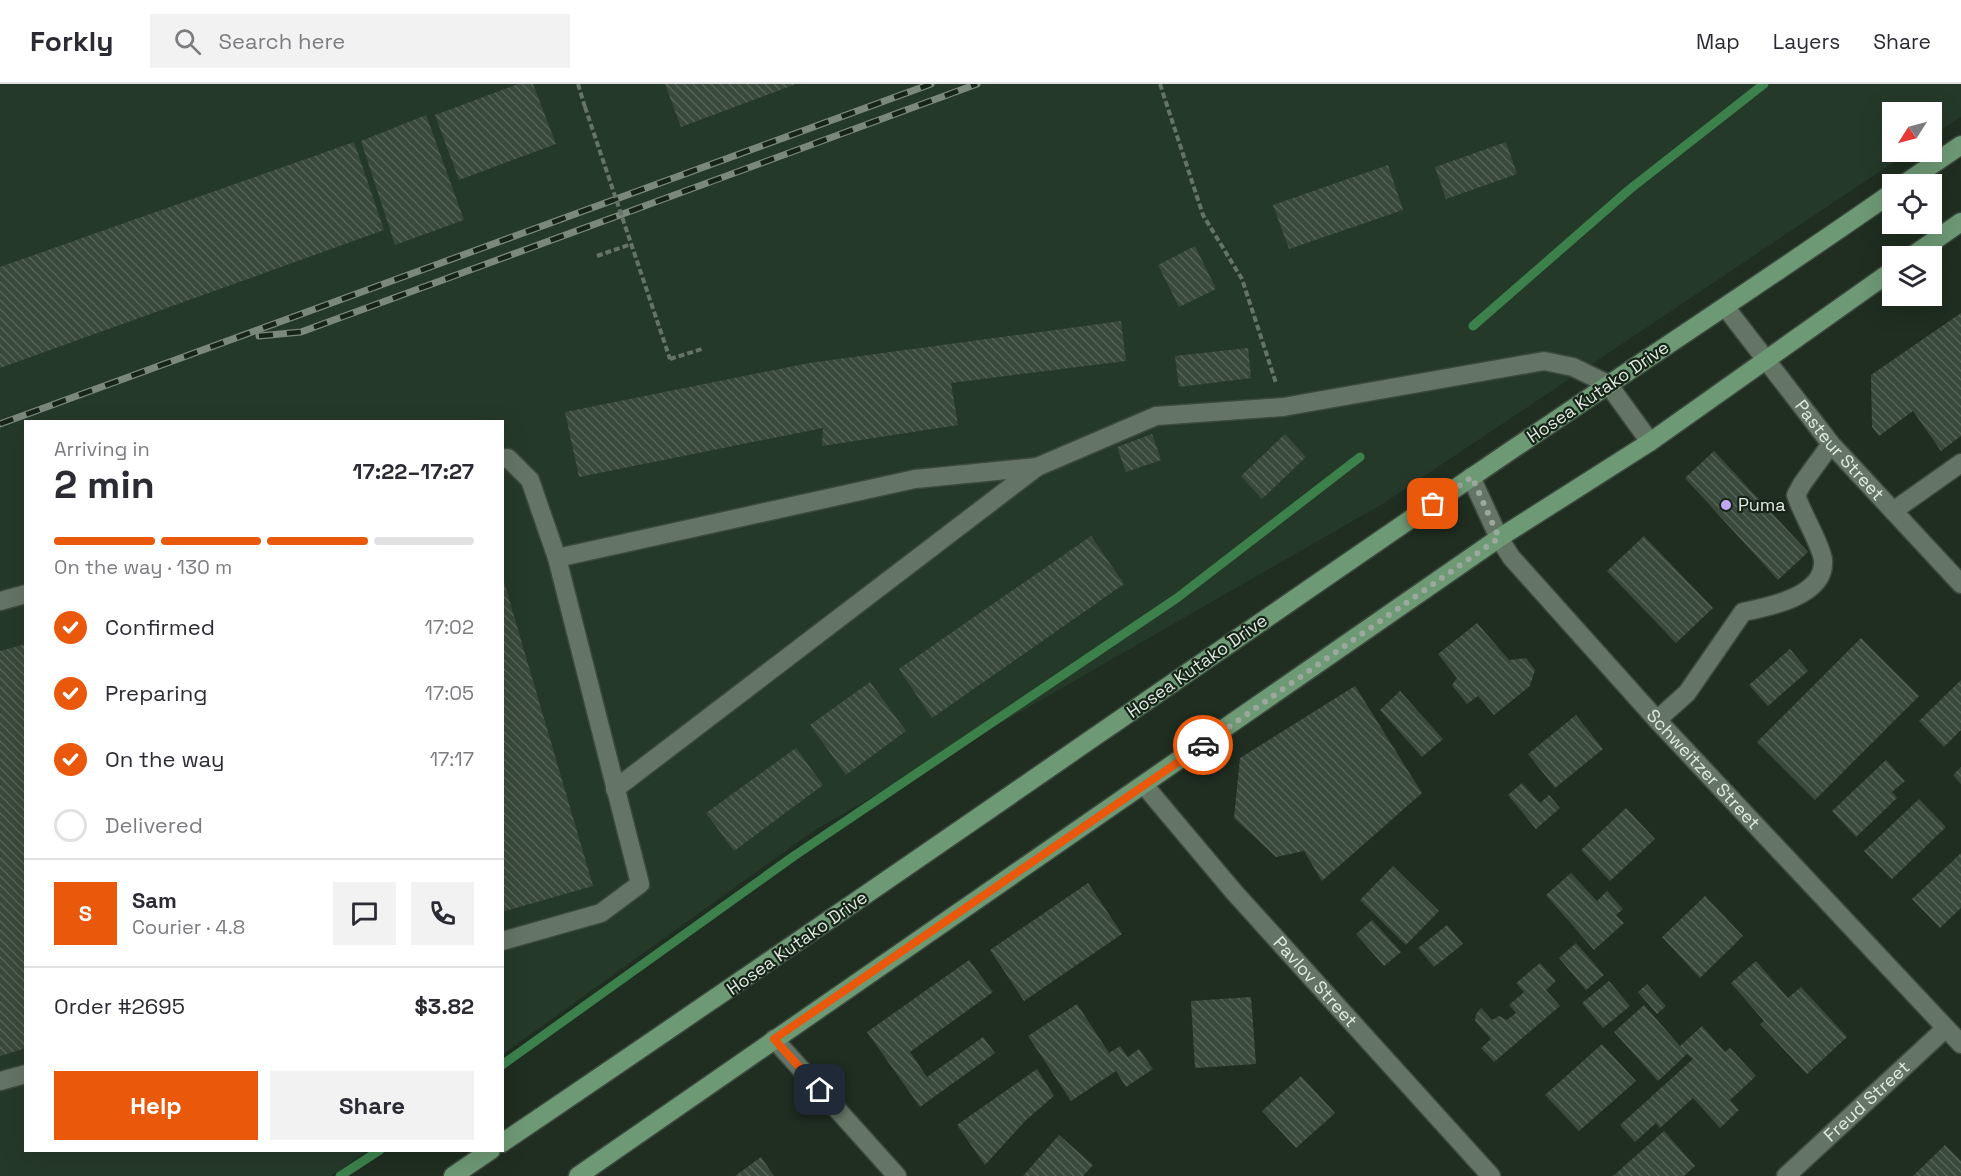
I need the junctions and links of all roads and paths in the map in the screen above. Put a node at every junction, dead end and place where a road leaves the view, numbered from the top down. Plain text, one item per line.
1 (578, 84) edge
2 (1160, 84) edge
3 (1961, 145) edge
4 (1919, 174) edge
5 (1882, 200) edge
6 (1961, 222) edge
7 (631, 244) junction
8 (1926, 246) edge
9 (597, 256) dead end
10 (1882, 278) edge
11 (1726, 308) junction
12 (702, 349) dead end
13 (1765, 361) junction
14 (1608, 384) junction
15 (1283, 407) junction
16 (1650, 442) junction
17 (1831, 444) junction
18 (504, 459) edge
19 (1961, 464) edge
20 (1037, 467) junction
21 (1472, 477) junction
22 (1893, 511) junction
23 (1499, 538) junction
24 (557, 558) junction
25 (1961, 584) edge
26 (24, 595) edge
27 (0, 601) edge
28 (1657, 720) junction
29 (1144, 785) junction
30 (615, 789) junction
31 (504, 939) edge
32 (1946, 1028) junction
33 (774, 1039) junction
34 (1961, 1044) edge
35 (24, 1075) edge
36 (0, 1081) edge
37 (504, 1142) edge
38 (488, 1152) edge
39 (453, 1176) edge
40 (578, 1176) edge
41 (897, 1176) edge
42 (1491, 1176) edge
43 (1786, 1176) edge

1 - 7 path, bridge
2 - 15 path
3 - 4 main road
5 - 11 main road, Hosea Kutako Drive
6 - 8 main road
7 - 9 path
7 - 12 path, bridge
10 - 13 main road
11 - 13 street, Pasteur Street
11 - 14 main road, Hosea Kutako Drive
13 - 16 main road
13 - 17 street, Pasteur Street
14 - 15 street
14 - 16 street
14 - 21 main road, Hosea Kutako Drive
15 - 20 street
16 - 23 main road
17 - 22 street, Pasteur Street
17 - 28 street
18 - 24 street
19 - 22 street
20 - 24 street
20 - 30 street
21 - 23 street, Schweitzer Street
21 - 37 main road, Hosea Kutako Drive
22 - 25 street, Pasteur Street
23 - 28 street, Schweitzer Street
23 - 29 main road
24 - 30 street
26 - 27 street
28 - 32 street, Schweitzer Street
29 - 33 main road
29 - 42 street, Pavlov Street
30 - 31 street
32 - 34 street, Schweitzer Street
32 - 43 street, Freud Street
33 - 40 main road
33 - 41 street
35 - 36 street
38 - 39 main road

